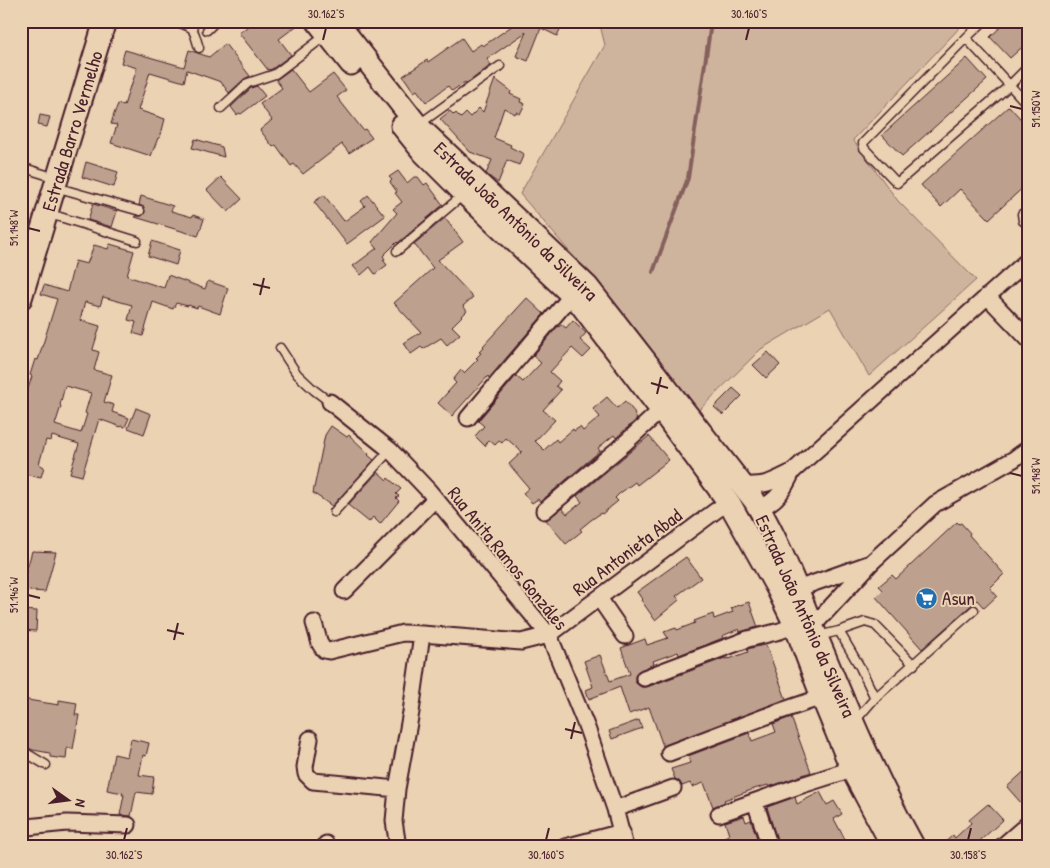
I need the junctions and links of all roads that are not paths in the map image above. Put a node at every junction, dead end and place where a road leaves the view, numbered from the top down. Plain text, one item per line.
1 (105, 21) edge
2 (175, 21) edge
3 (216, 21) edge
4 (984, 21) edge
5 (327, 26) edge
6 (207, 30) dead end
7 (966, 38) junction
8 (199, 48) dead end
9 (500, 66) dead end
10 (1029, 66) edge
11 (1010, 85) junction
12 (1029, 106) edge
13 (221, 108) dead end
14 (418, 126) junction
15 (21, 168) edge
16 (57, 183) junction
17 (465, 194) junction
18 (1029, 209) edge
19 (140, 211) dead end
20 (47, 214) junction
21 (1029, 225) edge
22 (137, 241) dead end
23 (397, 251) dead end
24 (1029, 259) edge
25 (572, 295) junction
26 (988, 296) junction
27 (21, 298) edge
28 (1029, 340) edge
29 (280, 348) dead end
30 (330, 402) joint
31 (662, 410) junction
32 (468, 418) dead end
33 (1029, 448) edge
34 (390, 450) junction
35 (792, 472) junction
36 (714, 483) junction
37 (743, 486) junction
38 (435, 499) junction
39 (730, 504) junction
40 (759, 508) junction
41 (334, 512) dead end
42 (544, 512) dead end
43 (872, 562) junction
44 (797, 589) junction
45 (344, 591) dead end
46 (599, 598) junction
47 (974, 610) dead end
48 (314, 623) dead end
49 (808, 629) junction
50 (839, 631) junction
51 (422, 634) junction
52 (549, 635) junction
53 (625, 636) dead end
54 (914, 665) junction
55 (644, 678) dead end
56 (822, 697) junction
57 (875, 698) junction
58 (854, 723) junction
59 (310, 739) dead end
60 (21, 750) edge
61 (670, 753) dead end
62 (46, 765) dead end
63 (852, 770) junction
64 (397, 788) junction
65 (673, 788) dead end
66 (754, 802) junction
67 (615, 809) junction
68 (719, 814) dead end
69 (128, 825) dead end
70 (1029, 827) edge
71 (21, 829) edge
72 (623, 839) edge
73 (398, 847) edge
74 (565, 847) edge
75 (770, 847) edge
76 (893, 847) edge
77 (914, 847) edge
78 (1006, 847) edge

1 - 16 main road, Estrada Barro Vermelho
2 - 8 lane
3 - 6 lane
4 - 7 lane
5 - 13 lane
5 - 14 main road, Estrada João Antônio da Silveira
5 - 17 main road, Estrada João Antônio da Silveira
7 - 11 lane
7 - 11 lane
9 - 14 lane
10 - 11 lane
11 - 12 lane
14 - 37 main road, Estrada João Antônio da Silveira
15 - 16 lane
16 - 19 lane
16 - 20 main road, Estrada Barro Vermelho
17 - 23 lane
17 - 25 main road, Estrada João Antônio da Silveira
18 - 21 lane
20 - 22 lane
20 - 27 main road, Estrada Barro Vermelho
24 - 26 street
25 - 31 main road, Estrada João Antônio da Silveira
25 - 32 street
26 - 28 street
26 - 35 street
29 - 30 lane, Rua Anita Ramos Gonzáles
30 - 34 street, Rua Anita Ramos Gonzáles
31 - 36 main road, Estrada João Antônio da Silveira
31 - 42 street
33 - 43 street
34 - 38 street, Rua Anita Ramos Gonzáles
34 - 41 lane
35 - 37 street
35 - 40 street
36 - 39 main road, Estrada João Antônio da Silveira
36 - 40 main road
37 - 40 main road, Estrada João Antônio da Silveira
38 - 45 street
38 - 52 street, Rua Anita Ramos Gonzáles
39 - 46 street, Rua Antonieta Abad
39 - 49 main road, Estrada João Antônio da Silveira
40 - 44 main road, Estrada João Antônio da Silveira
43 - 44 street
43 - 49 street
44 - 49 main road, Estrada João Antônio da Silveira
46 - 52 street, Rua Antonieta Abad
46 - 53 street
47 - 54 lane
48 - 51 street
49 - 50 lane
49 - 55 street
49 - 56 main road, Estrada João Antônio da Silveira
49 - 58 main road, Estrada João Antônio da Silveira
50 - 54 lane
50 - 57 lane
51 - 52 street
51 - 64 street
52 - 67 street, Rua Anita Ramos Gonzáles
54 - 57 lane
56 - 61 street
56 - 63 main road, Estrada João Antônio da Silveira
57 - 58 lane
58 - 77 main road, Estrada João Antônio da Silveira
59 - 64 street
60 - 62 lane
63 - 66 street
63 - 76 main road, Estrada João Antônio da Silveira
64 - 73 street
65 - 67 street
66 - 68 street
66 - 75 street
67 - 72 street, Rua Anita Ramos Gonzáles
69 - 71 street
70 - 78 main road
72 - 74 street

